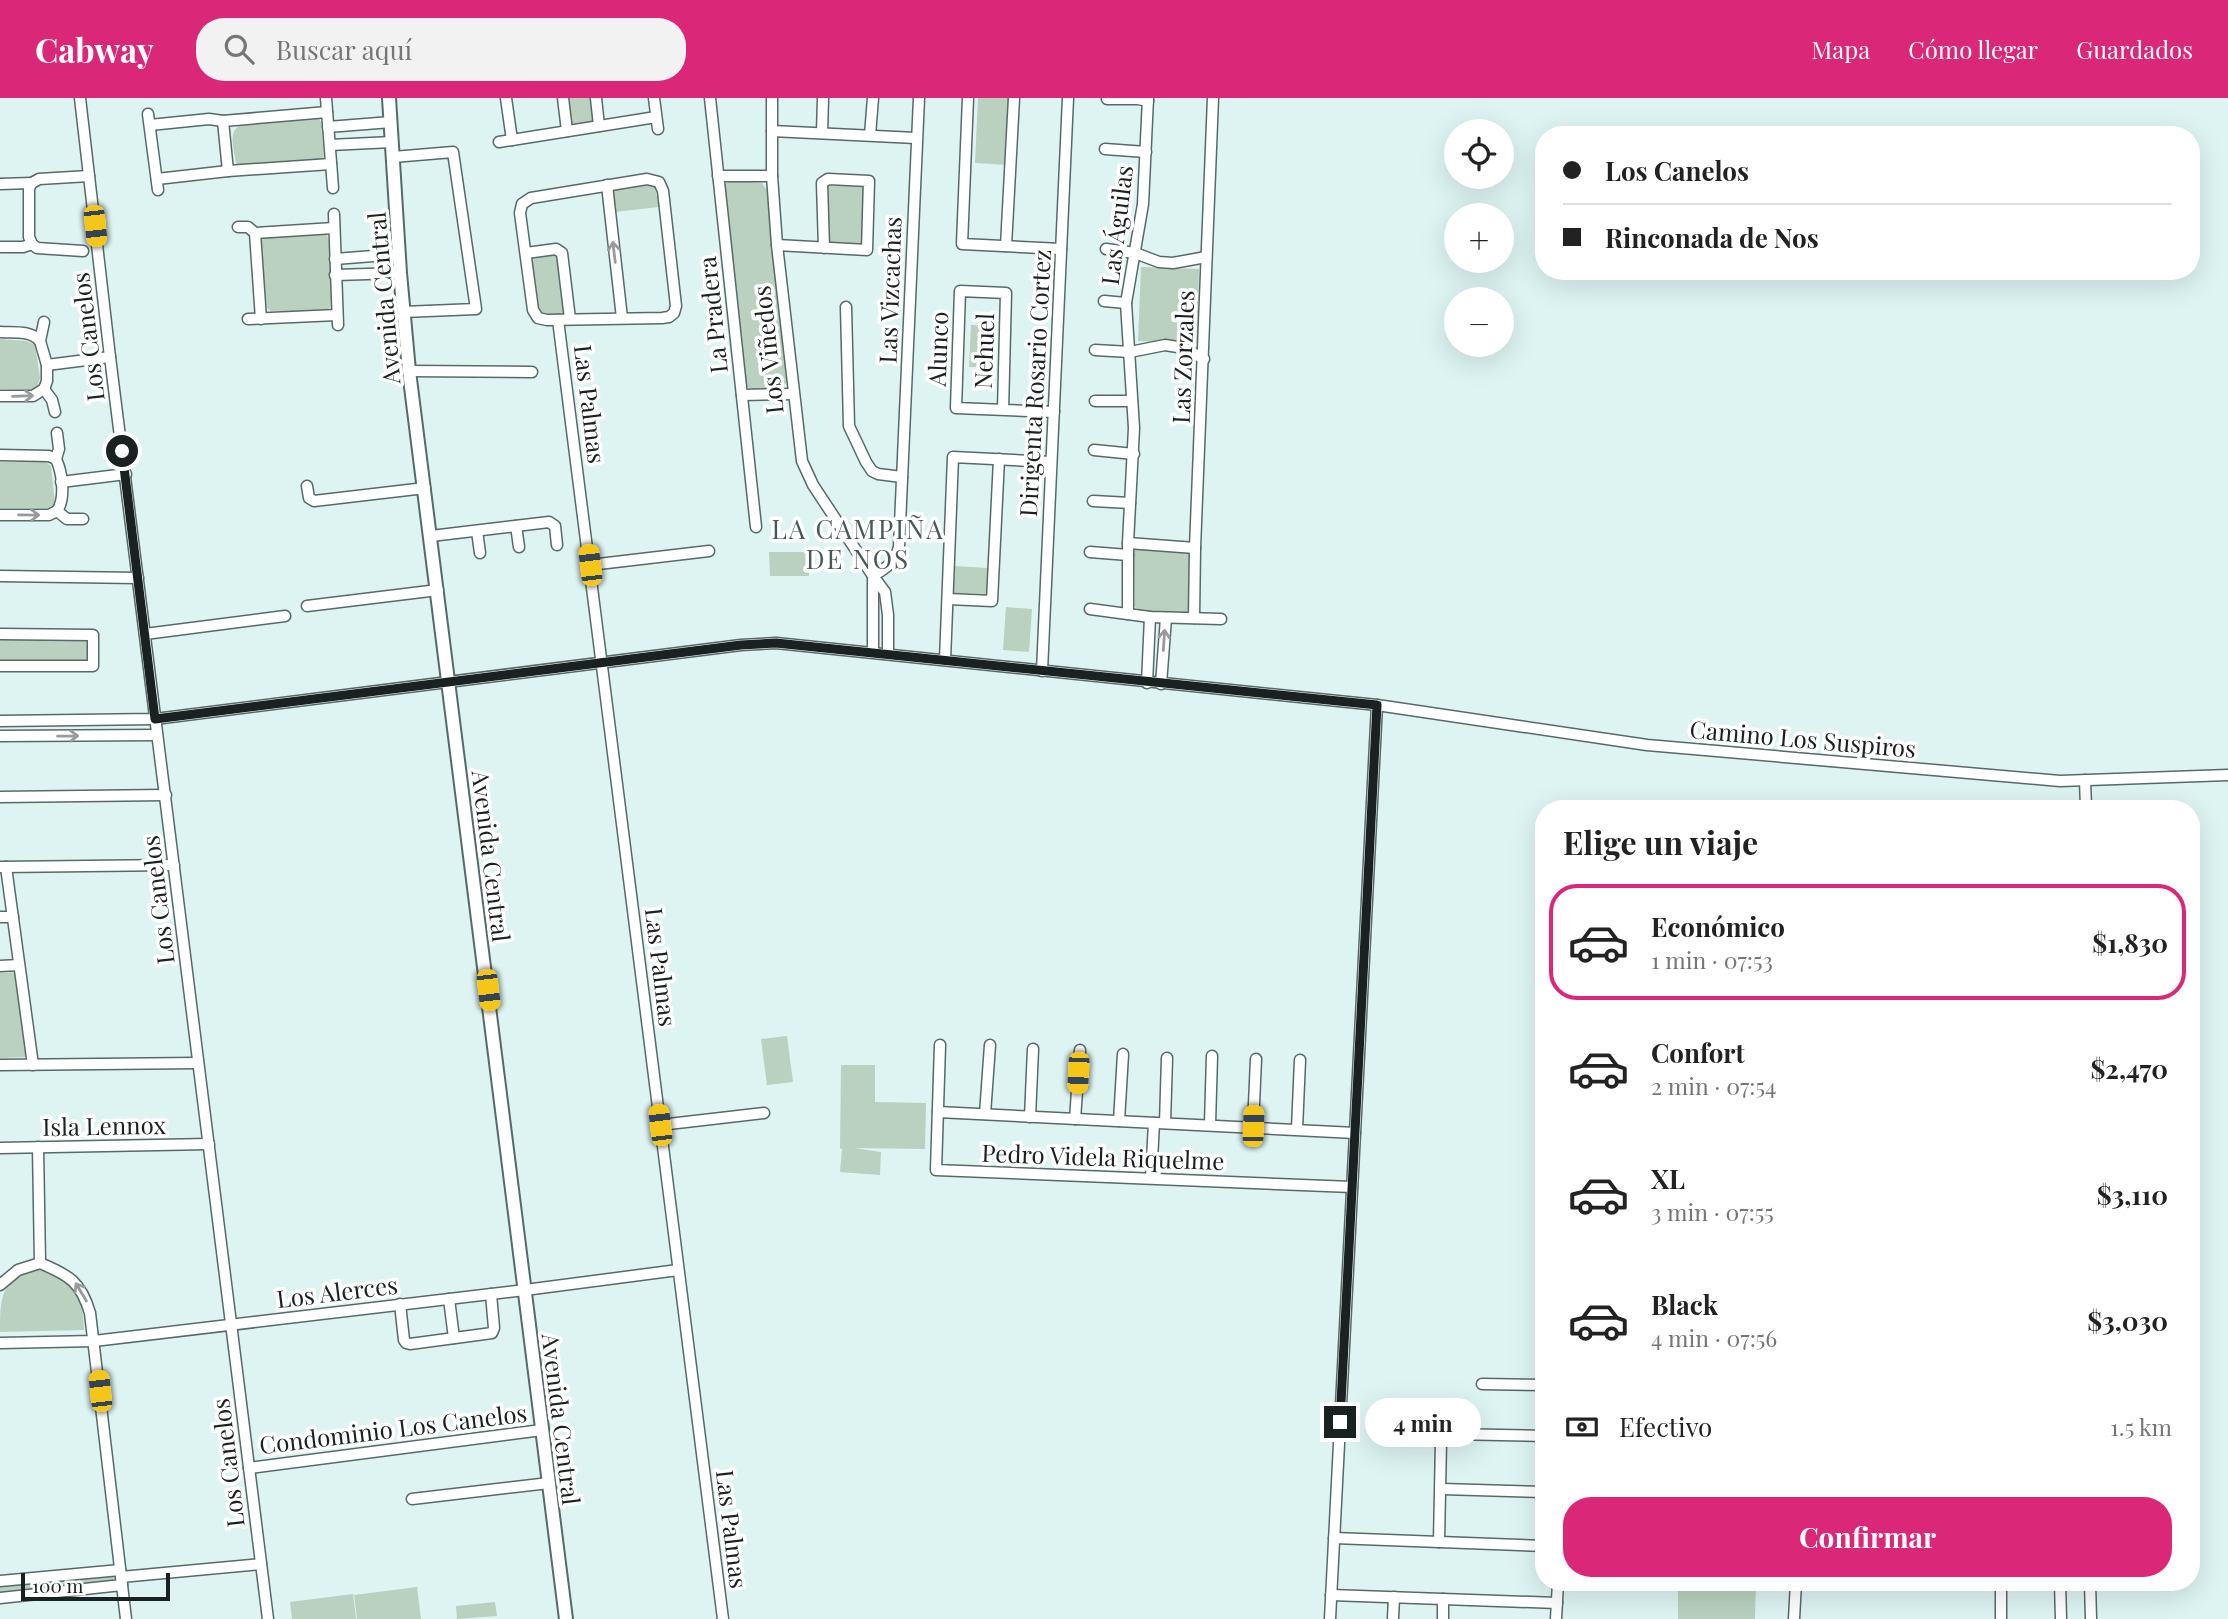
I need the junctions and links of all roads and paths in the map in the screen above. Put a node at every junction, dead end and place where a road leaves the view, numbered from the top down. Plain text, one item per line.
1 (80, 98) edge
2 (326, 98) edge
3 (389, 98) edge
4 (506, 98) edge
5 (563, 98) edge
6 (596, 98) edge
7 (654, 98) edge
8 (710, 98) edge
9 (772, 98) edge
10 (823, 98) edge
11 (873, 98) edge
12 (919, 98) edge
13 (968, 98) edge
14 (1014, 98) edge
15 (1068, 98) edge
16 (1213, 98) edge
17 (1107, 99) edge
18 (1148, 100) edge
19 (327, 112) junction
20 (656, 117) junction
21 (223, 121) junction
22 (391, 122) junction
23 (599, 126) junction
24 (328, 127) junction
25 (658, 129) dead end
26 (567, 131) junction
27 (772, 131) junction
28 (822, 133) junction
29 (870, 135) junction
30 (916, 138) junction
31 (512, 140) junction
32 (392, 142) junction
33 (499, 142) dead end
34 (330, 145) junction
35 (1105, 149) dead end
36 (1146, 152) junction
37 (393, 157) junction
38 (331, 164) junction
39 (228, 171) junction
40 (89, 176) junction
41 (718, 176) junction
42 (772, 176) junction
43 (32, 183) junction
44 (0, 184) edge
45 (607, 185) junction
46 (333, 188) dead end
47 (334, 214) dead end
48 (238, 227) dead end
49 (334, 228) junction
50 (255, 233) junction
51 (32, 244) junction
52 (777, 245) junction
53 (1006, 246) junction
54 (0, 247) edge
55 (824, 247) junction
56 (1061, 248) junction
57 (1106, 249) dead end
58 (83, 251) dead end
59 (526, 253) junction
60 (1135, 253) junction
61 (399, 254) junction
62 (1206, 257) junction
63 (335, 259) junction
64 (400, 273) junction
65 (335, 275) junction
66 (960, 290) joint
67 (1104, 301) dead end
68 (1126, 303) junction
69 (846, 307) dead end
70 (403, 312) junction
71 (622, 318) junction
72 (248, 319) dead end
73 (261, 319) junction
74 (564, 320) junction
75 (44, 322) dead end
76 (0, 332) edge
77 (40, 341) junction
78 (1095, 350) dead end
79 (1130, 352) junction
80 (110, 357) junction
81 (1204, 359) junction
82 (47, 365) junction
83 (409, 371) junction
84 (532, 372) dead end
85 (44, 389) junction
86 (793, 394) junction
87 (742, 395) junction
88 (0, 396) edge
89 (1095, 401) dead end
90 (1132, 401) junction
91 (1003, 410) junction
92 (55, 412) dead end
93 (1054, 412) junction
94 (57, 433) dead end
95 (1094, 450) dead end
96 (1134, 454) junction
97 (0, 455) edge
98 (56, 459) junction
99 (999, 459) junction
100 (1051, 462) junction
101 (126, 474) junction
102 (902, 477) junction
103 (61, 482) junction
104 (307, 486) dead end
105 (425, 488) junction
106 (1093, 501) dead end
107 (1130, 503) junction
108 (57, 511) junction
109 (0, 515) edge
110 (83, 519) dead end
111 (516, 526) junction
112 (756, 527) dead end
113 (477, 531) junction
114 (431, 536) junction
115 (1128, 543) junction
116 (557, 545) dead end
117 (519, 547) dead end
118 (1195, 548) junction
119 (709, 551) dead end
120 (1090, 552) dead end
121 (480, 553) dead end
122 (1128, 555) junction
123 (590, 565) junction
124 (0, 576) edge
125 (873, 576) junction
126 (138, 578) junction
127 (438, 590) junction
128 (948, 599) junction
129 (307, 606) dead end
130 (1090, 608) dead end
131 (1128, 614) junction
132 (285, 616) dead end
133 (1150, 617) junction
134 (1166, 618) junction
135 (1194, 618) junction
136 (1220, 619) dead end
137 (0, 634) edge
138 (145, 634) junction
139 (873, 652) junction
140 (888, 653) junction
141 (945, 660) junction
142 (602, 663) junction
143 (0, 666) edge
144 (1042, 671) junction
145 (449, 682) junction
146 (1147, 683) junction
147 (1161, 684) junction
148 (1377, 705) junction
149 (155, 719) junction
150 (0, 721) edge
151 (158, 735) junction
152 (0, 736) edge
153 (2228, 775) edge
154 (2085, 780) junction
155 (166, 795) junction
156 (0, 797) edge
157 (2086, 800) edge
158 (174, 865) junction
159 (3, 867) edge
160 (13, 917) junction
161 (0, 918) edge
162 (19, 965) junction
163 (0, 966) edge
164 (940, 1045) dead end
165 (990, 1045) dead end
166 (1033, 1049) dead end
167 (1080, 1050) dead end
168 (1123, 1054) dead end
169 (1212, 1056) dead end
170 (1167, 1058) dead end
171 (1256, 1059) dead end
172 (1300, 1060) dead end
173 (198, 1063) junction
174 (0, 1065) edge
175 (33, 1065) junction
176 (938, 1112) junction
177 (764, 1114) dead end
178 (985, 1114) junction
179 (1030, 1116) junction
180 (1075, 1119) junction
181 (1119, 1121) junction
182 (1160, 1123) junction
183 (1210, 1124) junction
184 (660, 1125) junction
185 (1253, 1126) junction
186 (1297, 1129) junction
187 (1355, 1133) junction
188 (209, 1144) junction
189 (38, 1147) junction
190 (0, 1148) edge
191 (1151, 1178) junction
192 (1352, 1187) junction
193 (40, 1263) junction
194 (678, 1270) junction
195 (0, 1285) edge
196 (525, 1290) junction
197 (491, 1294) junction
198 (449, 1299) junction
199 (400, 1304) junction
200 (232, 1324) junction
201 (454, 1338) junction
202 (94, 1340) junction
203 (0, 1343) edge
204 (1482, 1384) dead end
205 (1535, 1385) edge
206 (542, 1430) junction
207 (1535, 1436) edge
208 (249, 1468) junction
209 (549, 1483) junction
210 (1442, 1489) junction
211 (1535, 1492) edge
212 (412, 1499) dead end
213 (1334, 1538) junction
214 (1439, 1542) junction
215 (1535, 1546) edge
216 (261, 1564) junction
217 (121, 1577) junction
218 (0, 1581) edge
219 (1558, 1591) edge
220 (1796, 1591) edge
221 (2001, 1591) edge
222 (2060, 1591) edge
223 (2090, 1591) edge
224 (1331, 1595) junction
225 (1394, 1597) junction
226 (0, 1598) edge
227 (1443, 1599) junction
228 (1557, 1602) junction
229 (126, 1619) edge
230 (268, 1619) edge
231 (566, 1619) edge
232 (723, 1619) edge
233 (1330, 1619) edge
234 (1393, 1619) edge
235 (1443, 1619) edge
236 (1556, 1619) edge
237 (1794, 1619) edge
238 (2001, 1619) edge
239 (2061, 1619) edge
240 (2091, 1619) edge

1 - 40 street, Los Canelos
2 - 19 street
3 - 22 street, Avenida Central
4 - 31 street
5 - 26 street
6 - 23 street
7 - 20 street
8 - 41 street, La Pradera
9 - 27 street, Los Viñedos
10 - 28 street
11 - 29 street
12 - 30 street, Las Vizcachas
13 - 53 street
14 - 53 street
15 - 56 street, Dirigenta Rosario Cortez
16 - 62 street, Las Zorzales
17 - 18 street, Las Águilas
18 - 36 street, Las Águilas
19 - 21 street
19 - 24 street
20 - 23 street
20 - 25 street
21 - 39 street
21 - 39 street
22 - 24 street
22 - 32 street, Avenida Central
23 - 26 street
24 - 34 street
26 - 31 street
27 - 28 street
27 - 42 street, Los Viñedos
28 - 29 street
29 - 30 street
30 - 102 street, Las Vizcachas
31 - 33 street
32 - 34 street
32 - 37 street, Avenida Central
34 - 38 street
35 - 36 street, Las Águilas
36 - 60 street, Las Águilas
37 - 61 street, Avenida Central
37 - 70 street
38 - 39 street
38 - 46 street
40 - 43 street
40 - 80 street, Los Canelos
41 - 42 street
41 - 87 street, La Pradera
42 - 52 street, Los Viñedos
43 - 44 street
43 - 51 street
45 - 59 street
71 -> 45 street
45 - 71 street
47 - 49 street
48 - 50 street
49 - 50 street
49 - 63 street
50 - 73 street
51 - 54 street, Los Canelos
51 - 58 street, Los Canelos
52 - 55 street
52 - 86 street, Los Viñedos
53 - 56 street
55 - 55 street
56 - 93 street, Dirigenta Rosario Cortez
57 - 60 street
59 - 74 street
59 - 74 street, Las Palmas
60 - 62 street
60 - 68 street, Las Águilas
61 - 63 street
61 - 64 street, Avenida Central
62 - 81 street, Las Zorzales
63 - 65 street
64 - 65 street
64 - 70 street, Avenida Central
65 - 73 street
66 - 91 street, Nehuel
66 - 91 street, Alunco
67 - 68 street, Las Águilas
68 - 79 street, Las Águilas
69 - 102 street
70 - 83 street, Avenida Central
71 - 74 street
72 - 73 street
74 - 123 street, Las Palmas
75 - 77 street
76 - 77 street
77 - 82 street
78 - 79 street
79 - 81 street
79 - 90 street, Las Águilas
80 - 82 street
80 - 101 street, Los Canelos
81 - 118 street, Las Zorzales
82 - 85 street
83 - 84 street
83 - 105 street, Avenida Central
88 -> 85 street
85 - 92 street
86 - 87 street
86 - 125 street, Los Viñedos
87 - 112 street, La Pradera
89 - 90 street
90 - 96 street, Las Águilas
91 - 93 street
93 - 100 street, Dirigenta Rosario Cortez
94 - 98 street
95 - 96 street
96 - 107 street, Las Águilas
97 - 98 street
98 - 103 street
99 - 100 street
99 - 128 street
99 - 128 street
100 - 144 street, Dirigenta Rosario Cortez
101 - 103 street
101 - 126 street, Los Canelos
102 - 125 street, Las Vizcachas
103 - 108 street
104 - 105 street
105 - 114 street, Avenida Central
106 - 107 street
107 - 115 street, Las Águilas
109 -> 108 street
108 - 110 street
111 - 113 street
111 - 116 street
111 - 117 street
113 - 114 street
113 - 121 street
114 - 127 street, Avenida Central
115 - 118 street
115 - 122 street, Las Águilas
118 - 135 street, Las Zorzales
119 - 123 street
120 - 122 street
122 - 131 street, Las Águilas
123 - 142 street, Las Palmas
124 - 126 street
125 - 139 street
125 - 140 street, Los Viñedos
126 - 138 street, Los Canelos
127 - 129 street
127 - 145 street, Avenida Central
128 - 141 street
130 - 131 street
131 - 133 street
132 - 138 street
133 - 134 street
133 - 146 street
134 - 135 street
147 -> 134 street
135 - 136 street
137 - 143 street
138 - 149 street, Los Canelos
139 - 140 street, Camino Los Suspiros
139 - 142 street, Camino Los Suspiros
140 - 141 street, Camino Los Suspiros
141 - 144 street, Camino Los Suspiros
142 - 145 street, Camino Los Suspiros
142 - 184 street, Las Palmas
144 - 146 street, Camino Los Suspiros
145 - 149 street, Camino Los Suspiros
145 - 196 street, Avenida Central
146 - 147 street, Camino Los Suspiros
147 - 148 street, Camino Los Suspiros
148 - 154 street, Camino Los Suspiros
148 - 187 street
149 - 150 street, Camino Los Suspiros
149 - 151 street, Los Canelos
152 -> 151 street
151 - 155 street, Los Canelos
153 - 154 street, Camino Los Suspiros
154 - 157 street
155 - 156 street
155 - 158 street, Los Canelos
158 - 159 street
158 - 173 street, Los Canelos
159 - 160 street
160 - 161 street
160 - 162 street
162 - 163 street
162 - 175 street
164 - 176 street
165 - 178 street
166 - 179 street
167 - 180 street
168 - 181 street
169 - 183 street
170 - 182 street
171 - 185 street
172 - 186 street
173 - 175 street
173 - 188 street, Los Canelos
174 - 175 street
176 - 178 street
176 - 191 street, Pedro Videla Riquelme
177 - 184 street
178 - 179 street
179 - 180 street
180 - 181 street
181 - 182 street
182 - 183 street
182 - 191 street
183 - 185 street
184 - 194 street, Las Palmas
185 - 186 street
186 - 187 street
187 - 192 street
188 - 189 street, Isla Lennox
188 - 200 street, Los Canelos
189 - 190 street, Isla Lennox
189 - 193 street
191 - 192 street, Pedro Videla Riquelme
192 - 213 street
193 - 195 street
202 -> 193 street
194 - 196 street, Los Alerces
194 - 232 street, Las Palmas
196 - 197 street, Los Alerces
196 - 206 street, Avenida Central
197 - 198 street, Los Alerces
197 - 201 street
198 - 199 street, Los Alerces
198 - 201 street
199 - 200 street, Los Alerces
199 - 201 street
200 - 202 street, Los Alerces
200 - 208 street, Los Canelos
202 - 203 street, Los Alerces
202 - 217 street
204 - 205 street
206 - 208 street, Condominio Los Canelos
206 - 209 street, Avenida Central
207 - 210 street
208 - 216 street, Los Canelos
209 - 212 street
209 - 231 street, Avenida Central
210 - 211 street
210 - 214 street
213 - 214 street
213 - 224 street
214 - 215 street
216 - 217 street
216 - 230 street, Los Canelos
217 - 218 street
217 - 226 street
217 - 229 street
219 - 228 street
220 - 237 street
221 - 238 street
222 - 239 street
223 - 240 street
224 - 225 street
224 - 233 street
225 - 227 street
225 - 234 street
227 - 228 street
227 - 235 street
228 - 236 street

